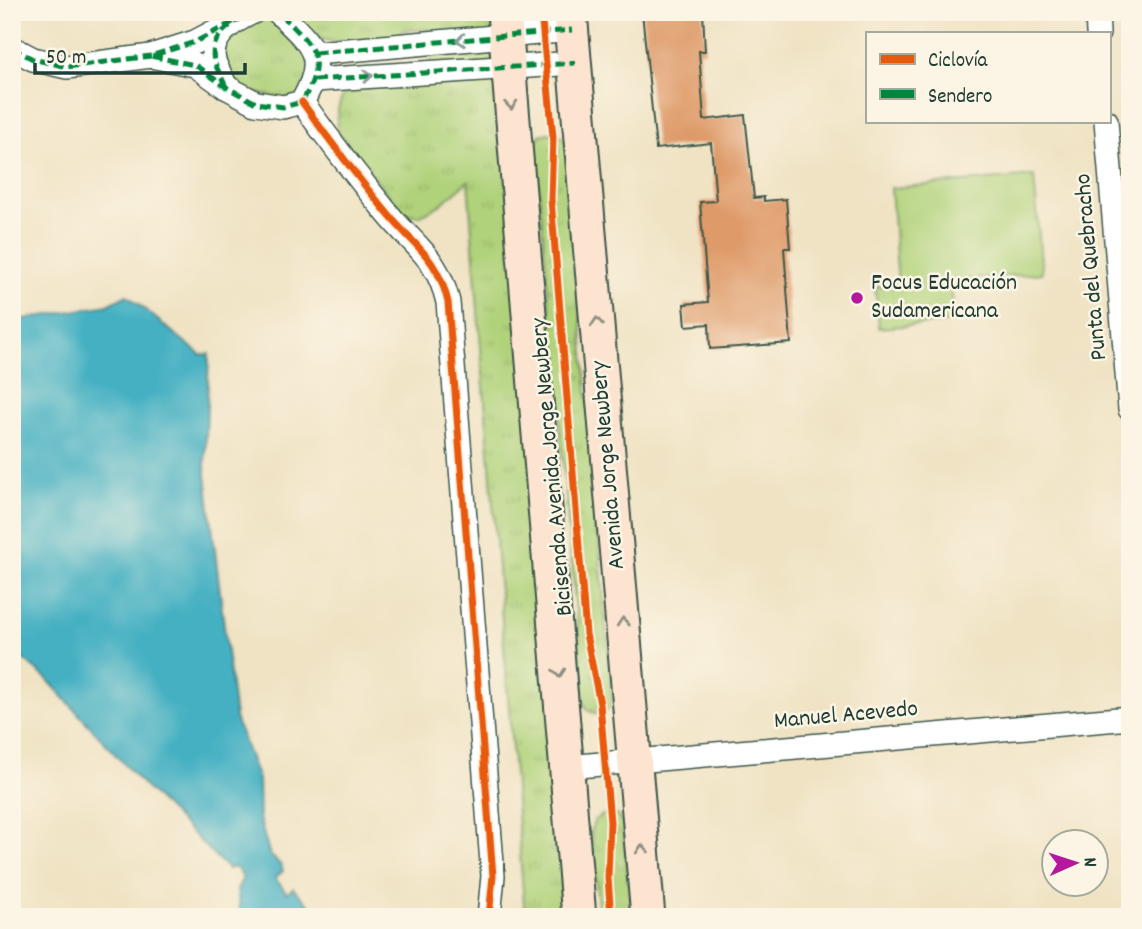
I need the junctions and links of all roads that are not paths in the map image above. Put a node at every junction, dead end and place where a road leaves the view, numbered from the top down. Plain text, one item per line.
1 (278, 12) edge
2 (1097, 12) edge
3 (243, 17) edge
4 (571, 21) edge
5 (1098, 32) edge
6 (506, 38) edge
7 (12, 48) edge
8 (315, 53) junction
9 (151, 56) junction
10 (575, 63) junction
11 (315, 79) junction
12 (226, 87) junction
13 (302, 102) junction
14 (1106, 122) edge
15 (1130, 409) edge
16 (1130, 718) edge
17 (635, 761) junction
18 (567, 767) junction
19 (489, 917) edge
20 (579, 917) edge
21 (648, 917) edge

1 - 8 street
2 - 5 street
3 - 9 street
3 - 12 street
4 - 6 street
4 - 10 main road, Avenida Jorge Newbery
6 -> 8 street
6 - 10 street
11 -> 6 street
6 -> 18 main road
7 - 9 street
8 - 11 street
9 - 12 street
17 -> 10 main road, Avenida Jorge Newbery
11 - 13 street
12 - 13 street
13 - 19 street
14 - 15 street, Punta del Quebracho
16 - 17 street, Manuel Acevedo
17 - 18 street, Manuel Acevedo
21 -> 17 main road, Avenida Jorge Newbery
18 - 20 main road

